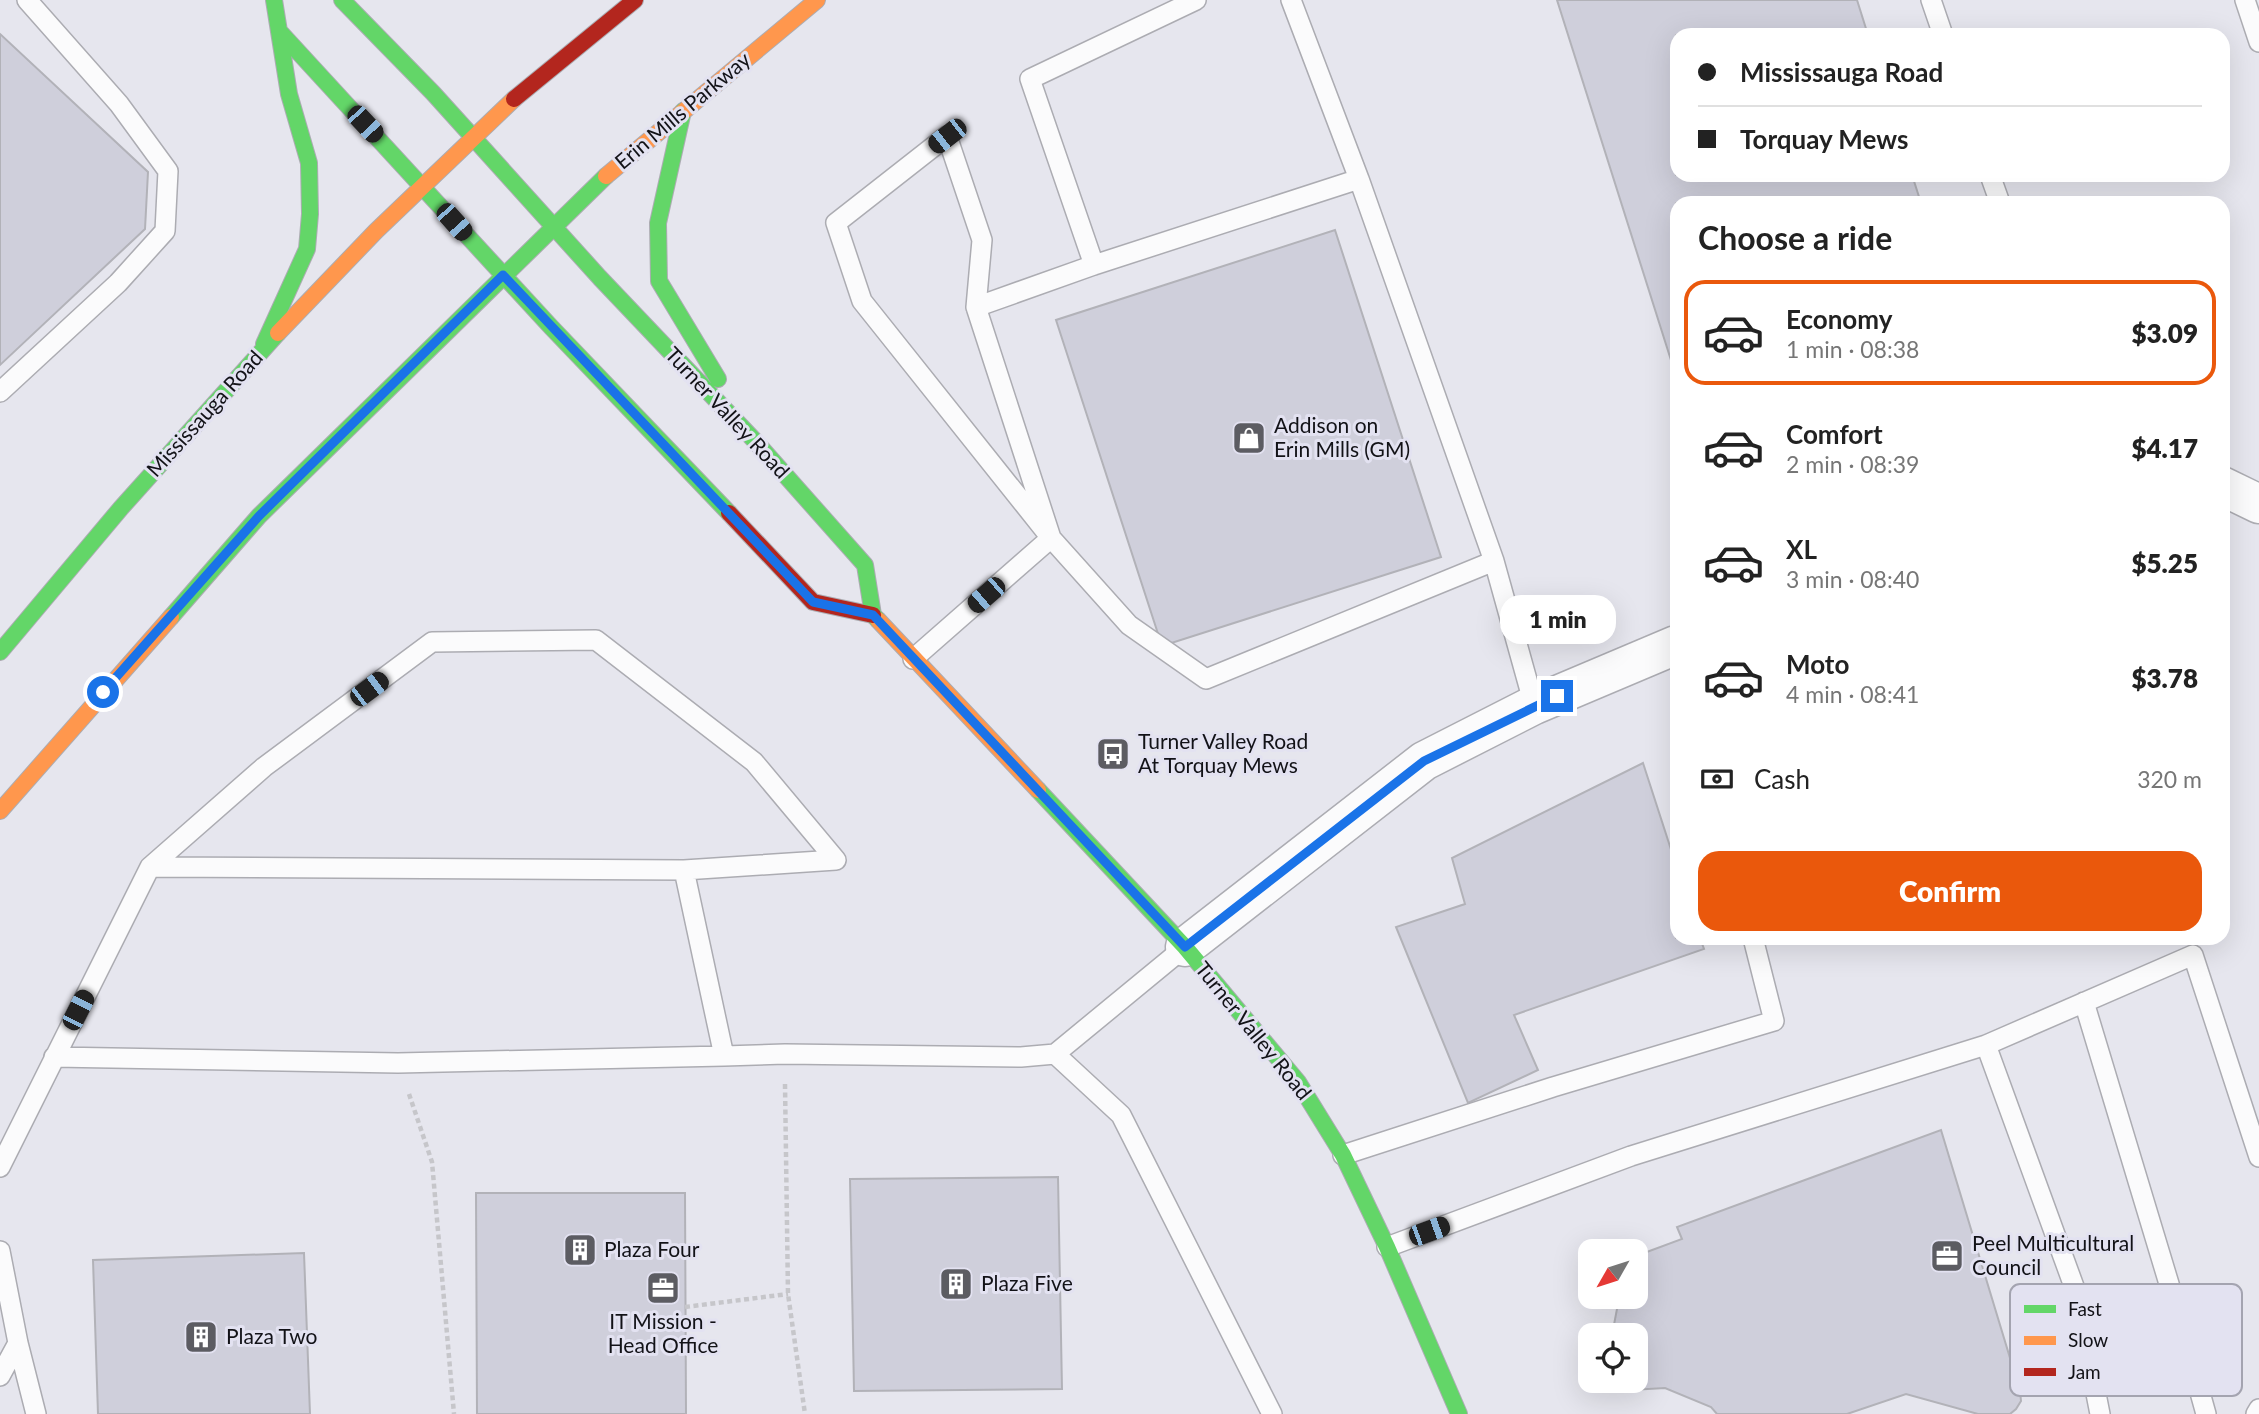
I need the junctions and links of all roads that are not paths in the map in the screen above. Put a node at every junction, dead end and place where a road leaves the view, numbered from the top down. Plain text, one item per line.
1 (27, 0) edge
2 (274, 0) edge
3 (342, 0) edge
4 (635, 0) edge
5 (817, 0) edge
6 (1196, 0) edge
7 (1291, 0) edge
8 (1931, 0) edge
9 (2245, 0) edge
10 (1941, 28) edge
11 (279, 31) junction
12 (2259, 42) edge
13 (683, 111) junction
14 (473, 138) junction
15 (1359, 179) junction
16 (422, 186) junction
17 (552, 226) junction
18 (1094, 265) junction
19 (503, 275) junction
20 (976, 307) junction
21 (260, 353) junction
22 (0, 392) edge
23 (755, 441) junction
24 (2230, 490) edge
25 (2259, 504) edge
26 (1051, 538) junction
27 (1494, 561) junction
28 (873, 615) junction
29 (0, 652) edge
30 (1670, 655) edge
31 (913, 659) junction
32 (1534, 705) junction
33 (0, 811) edge
34 (150, 867) junction
35 (684, 870) junction
36 (1755, 945) edge
37 (1185, 947) junction
38 (2084, 1002) junction
39 (1986, 1045) junction
40 (1055, 1054) junction
41 (724, 1056) junction
42 (54, 1057) junction
43 (1343, 1155) junction
44 (2259, 1157) edge
45 (0, 1167) edge
46 (1387, 1247) junction
47 (0, 1251) edge
48 (2073, 1284) edge
49 (2169, 1284) edge
50 (18, 1343) junction
51 (0, 1376) edge
52 (2096, 1396) edge
53 (2201, 1396) edge
54 (2259, 1409) edge
55 (36, 1414) edge
56 (1272, 1414) edge
57 (1459, 1414) edge
58 (2100, 1414) edge
59 (2206, 1414) edge
60 (2256, 1414) edge

1 - 22 lane
2 - 11 main road
3 - 14 main road
4 - 14 main road
5 - 13 main road, Erin Mills Parkway
6 - 18 lane
7 - 15 lane
8 - 10 lane
9 - 12 lane
11 - 16 main road
11 - 21 main road
13 - 17 main road, Erin Mills Parkway
13 - 23 main road
14 - 16 main road, Mississauga Road
14 - 17 main road
15 - 18 lane
15 - 27 lane
16 - 19 main road
16 - 21 main road, Mississauga Road
17 - 19 main road
17 - 23 main road, Turner Valley Road
18 - 20 lane
19 - 28 main road
19 - 33 main road
20 - 26 lane
20 - 26 lane
21 - 29 main road, Mississauga Road
23 - 28 main road, Turner Valley Road
24 - 25 street
26 - 27 lane
26 - 31 lane
27 - 32 lane
28 - 31 main road, Turner Valley Road
30 - 32 street
31 - 37 main road, Turner Valley Road
32 - 37 street
34 - 35 lane
34 - 35 lane
34 - 42 lane
35 - 41 lane
36 - 43 lane
37 - 40 lane
37 - 43 main road, Turner Valley Road
38 - 39 lane
38 - 44 lane
38 - 49 lane
39 - 46 lane
39 - 48 lane
40 - 41 lane
40 - 56 lane
41 - 42 lane
42 - 45 lane
43 - 46 main road, Turner Valley Road
46 - 57 main road, Turner Valley Road
47 - 50 lane
50 - 51 lane
50 - 55 lane
52 - 58 lane
53 - 59 lane
54 - 60 lane

